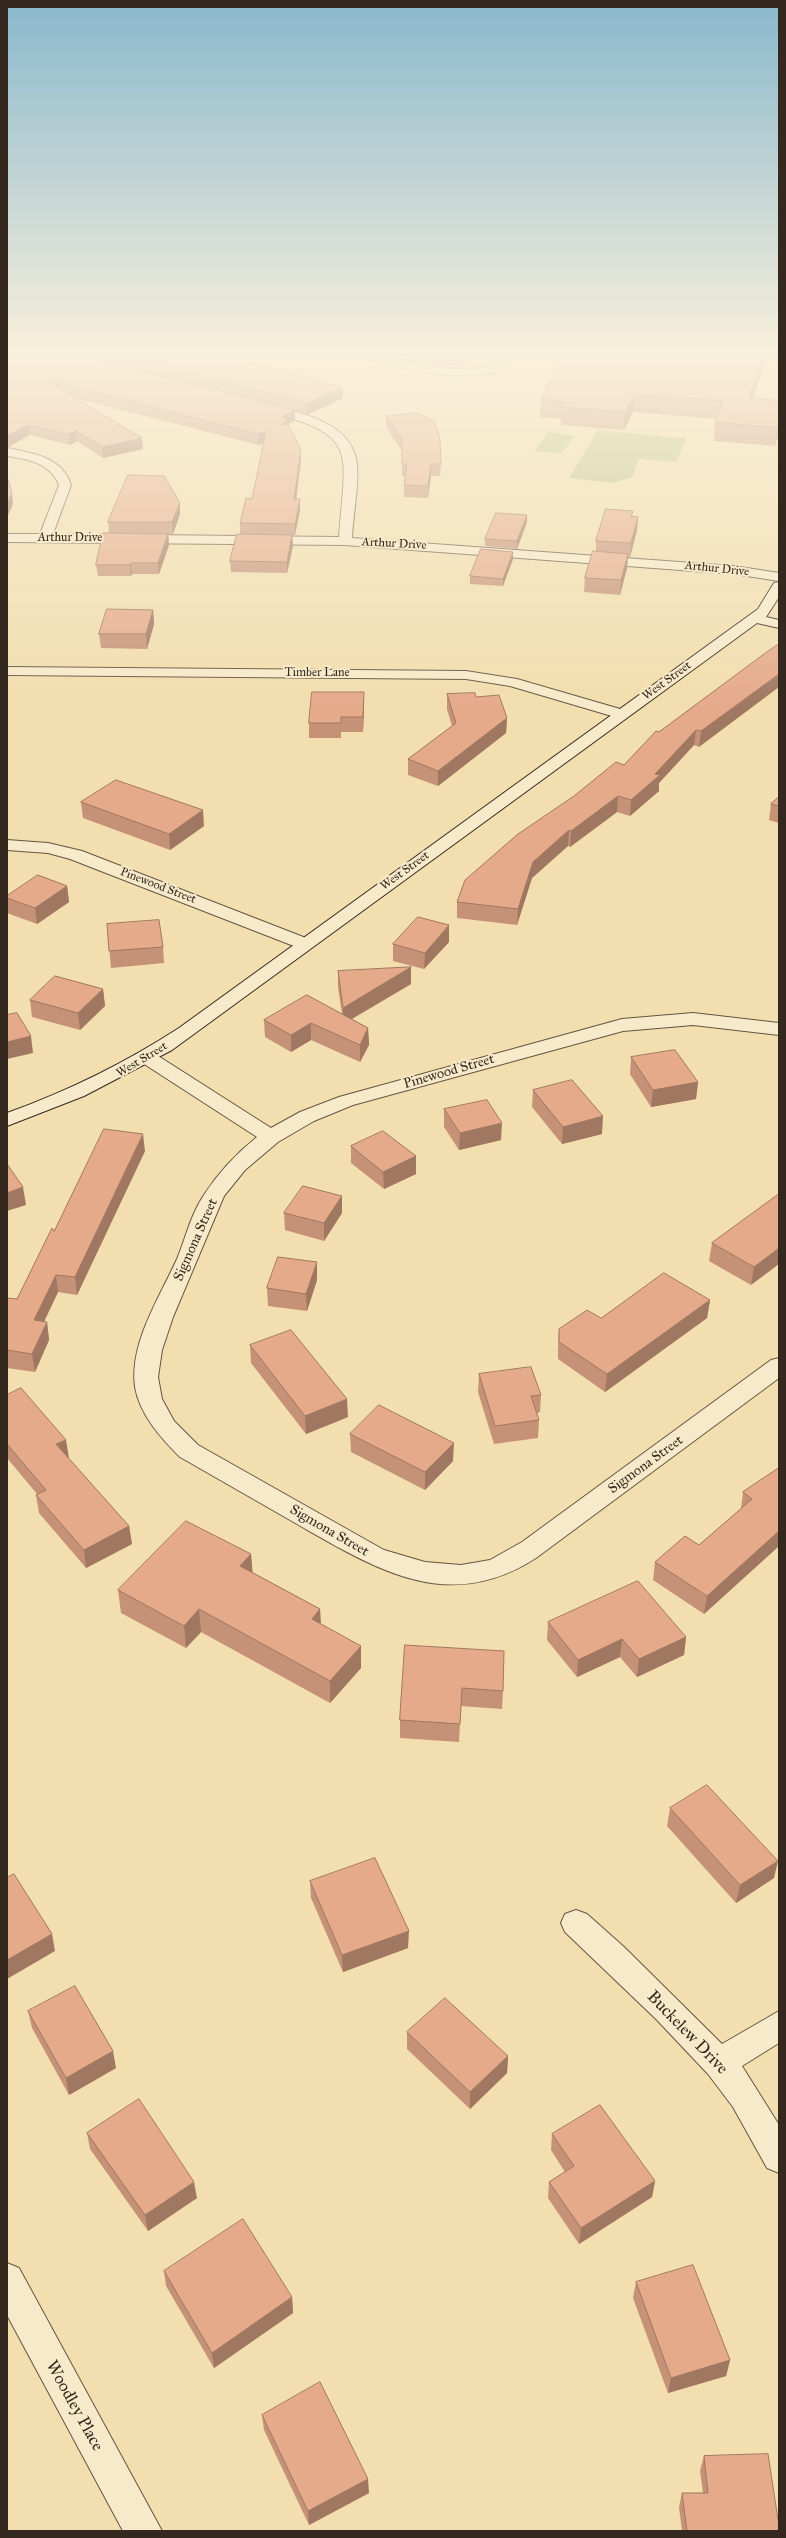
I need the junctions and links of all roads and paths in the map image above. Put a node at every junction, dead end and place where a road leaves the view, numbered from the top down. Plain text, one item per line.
1 (59, 471) edge
2 (350, 471) edge
3 (7, 538) edge
4 (45, 538) junction
5 (345, 541) junction
6 (779, 577) edge
7 (779, 586) edge
8 (754, 618) junction
9 (779, 624) edge
10 (7, 671) edge
11 (622, 714) junction
12 (7, 845) edge
13 (305, 944) junction
14 (779, 1029) edge
15 (148, 1058) junction
16 (7, 1120) edge
17 (271, 1137) junction
18 (779, 1366) edge
19 (576, 1923) dead end
20 (779, 2026) edge
21 (719, 2063) junction
22 (779, 2157) edge
23 (7, 2280) edge
24 (143, 2531) edge

1 - 4 street
2 - 5 street
3 - 4 street, Arthur Drive
4 - 5 street, Arthur Drive
5 - 6 street, Arthur Drive
7 - 8 street, West Street
8 - 9 street
8 - 11 street, West Street
10 - 11 street, Timber Lane
11 - 13 street, West Street
12 - 13 street, Pinewood Street
13 - 15 street, West Street
14 - 17 street, Pinewood Street
15 - 16 street, West Street
15 - 17 street
17 - 18 street, Sigmona Street
19 - 21 street, Buckelew Drive
20 - 21 street
21 - 22 street, Buckelew Drive
23 - 24 street, Woodley Place

